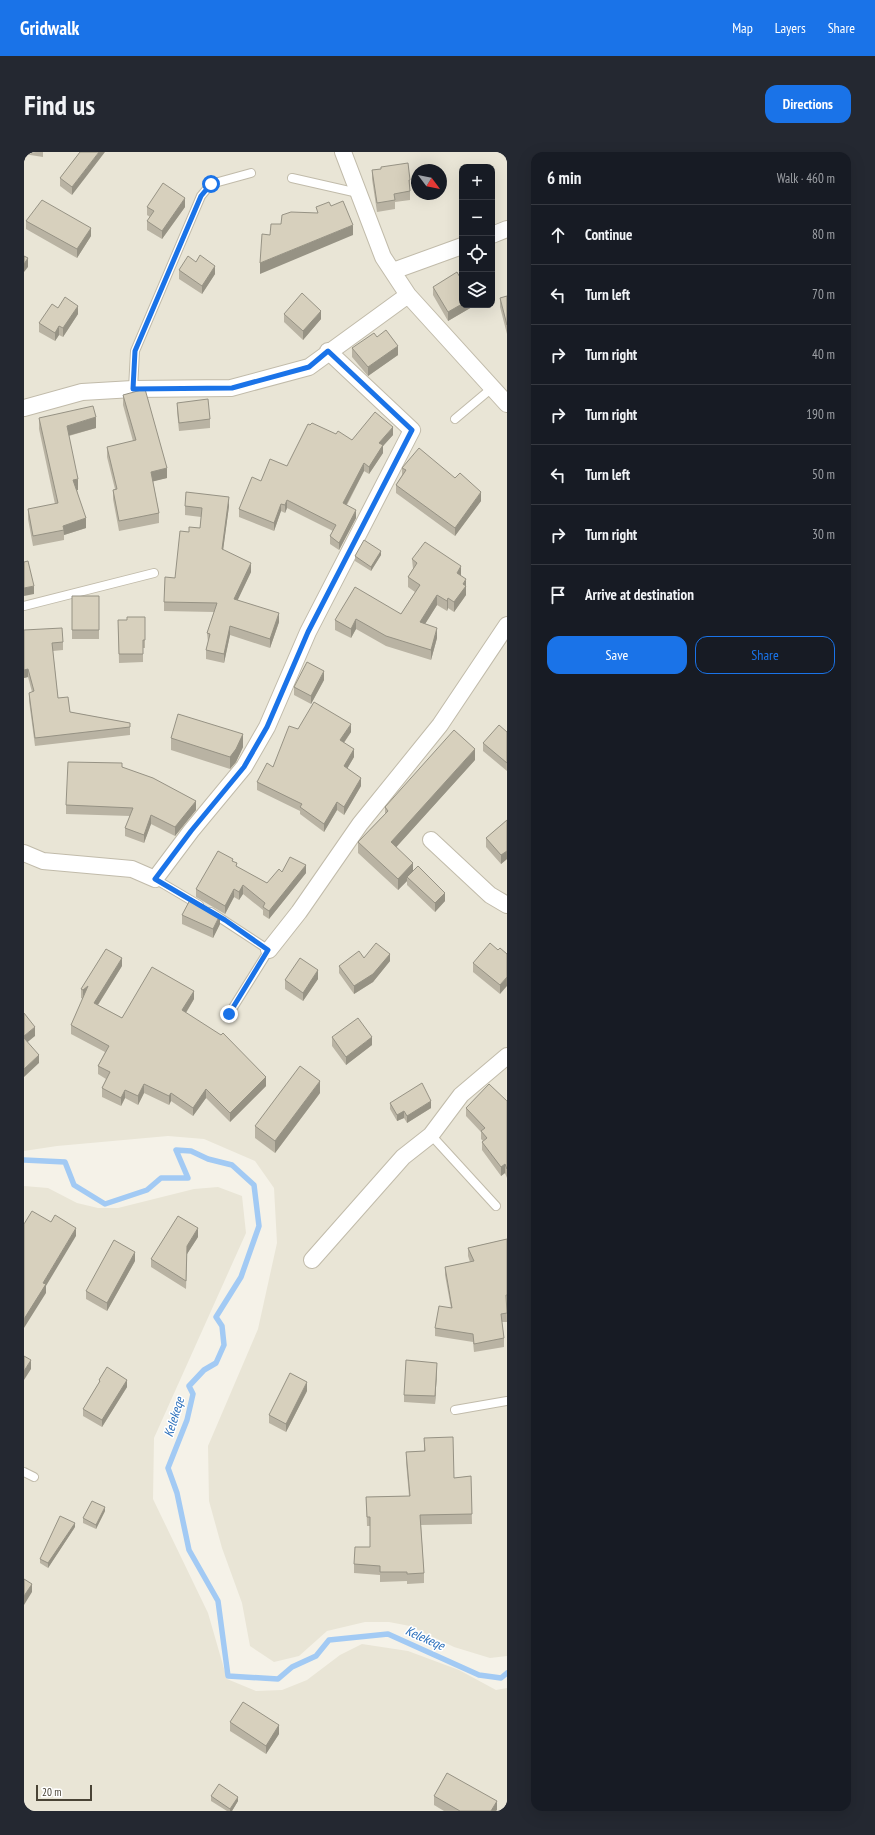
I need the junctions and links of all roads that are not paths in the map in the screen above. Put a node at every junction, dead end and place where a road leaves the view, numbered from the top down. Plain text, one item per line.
1 (343, 152) edge
2 (251, 173) dead end
3 (292, 178) dead end
4 (358, 193) junction
5 (507, 229) edge
6 (495, 234) edge
7 (459, 247) edge
8 (392, 271) junction
9 (408, 295) junction
10 (328, 351) junction
11 (492, 388) junction
12 (133, 389) junction
13 (507, 404) edge
14 (24, 408) edge
15 (455, 419) dead end
16 (154, 573) dead end
17 (24, 606) edge
18 (507, 625) edge
19 (431, 840) dead end
20 (24, 853) edge
21 (155, 879) junction
22 (507, 905) edge
23 (268, 950) junction
24 (229, 1014) dead end
25 (507, 1056) edge
26 (431, 1135) junction
27 (496, 1206) dead end
28 (312, 1260) dead end
29 (507, 1401) edge
30 (455, 1410) dead end
31 (24, 1472) edge
32 (34, 1477) dead end

1 - 4 street
2 - 12 lane
3 - 4 lane
4 - 8 street
5 - 6 street
7 - 8 street
8 - 9 street
9 - 10 street
9 - 11 street
10 - 12 street
10 - 21 street
11 - 13 street
11 - 15 lane
12 - 14 street
16 - 17 lane
18 - 23 street
19 - 22 street
20 - 21 street
21 - 23 lane
23 - 24 lane
25 - 26 street
26 - 27 lane
26 - 28 street
29 - 30 lane
31 - 32 lane

